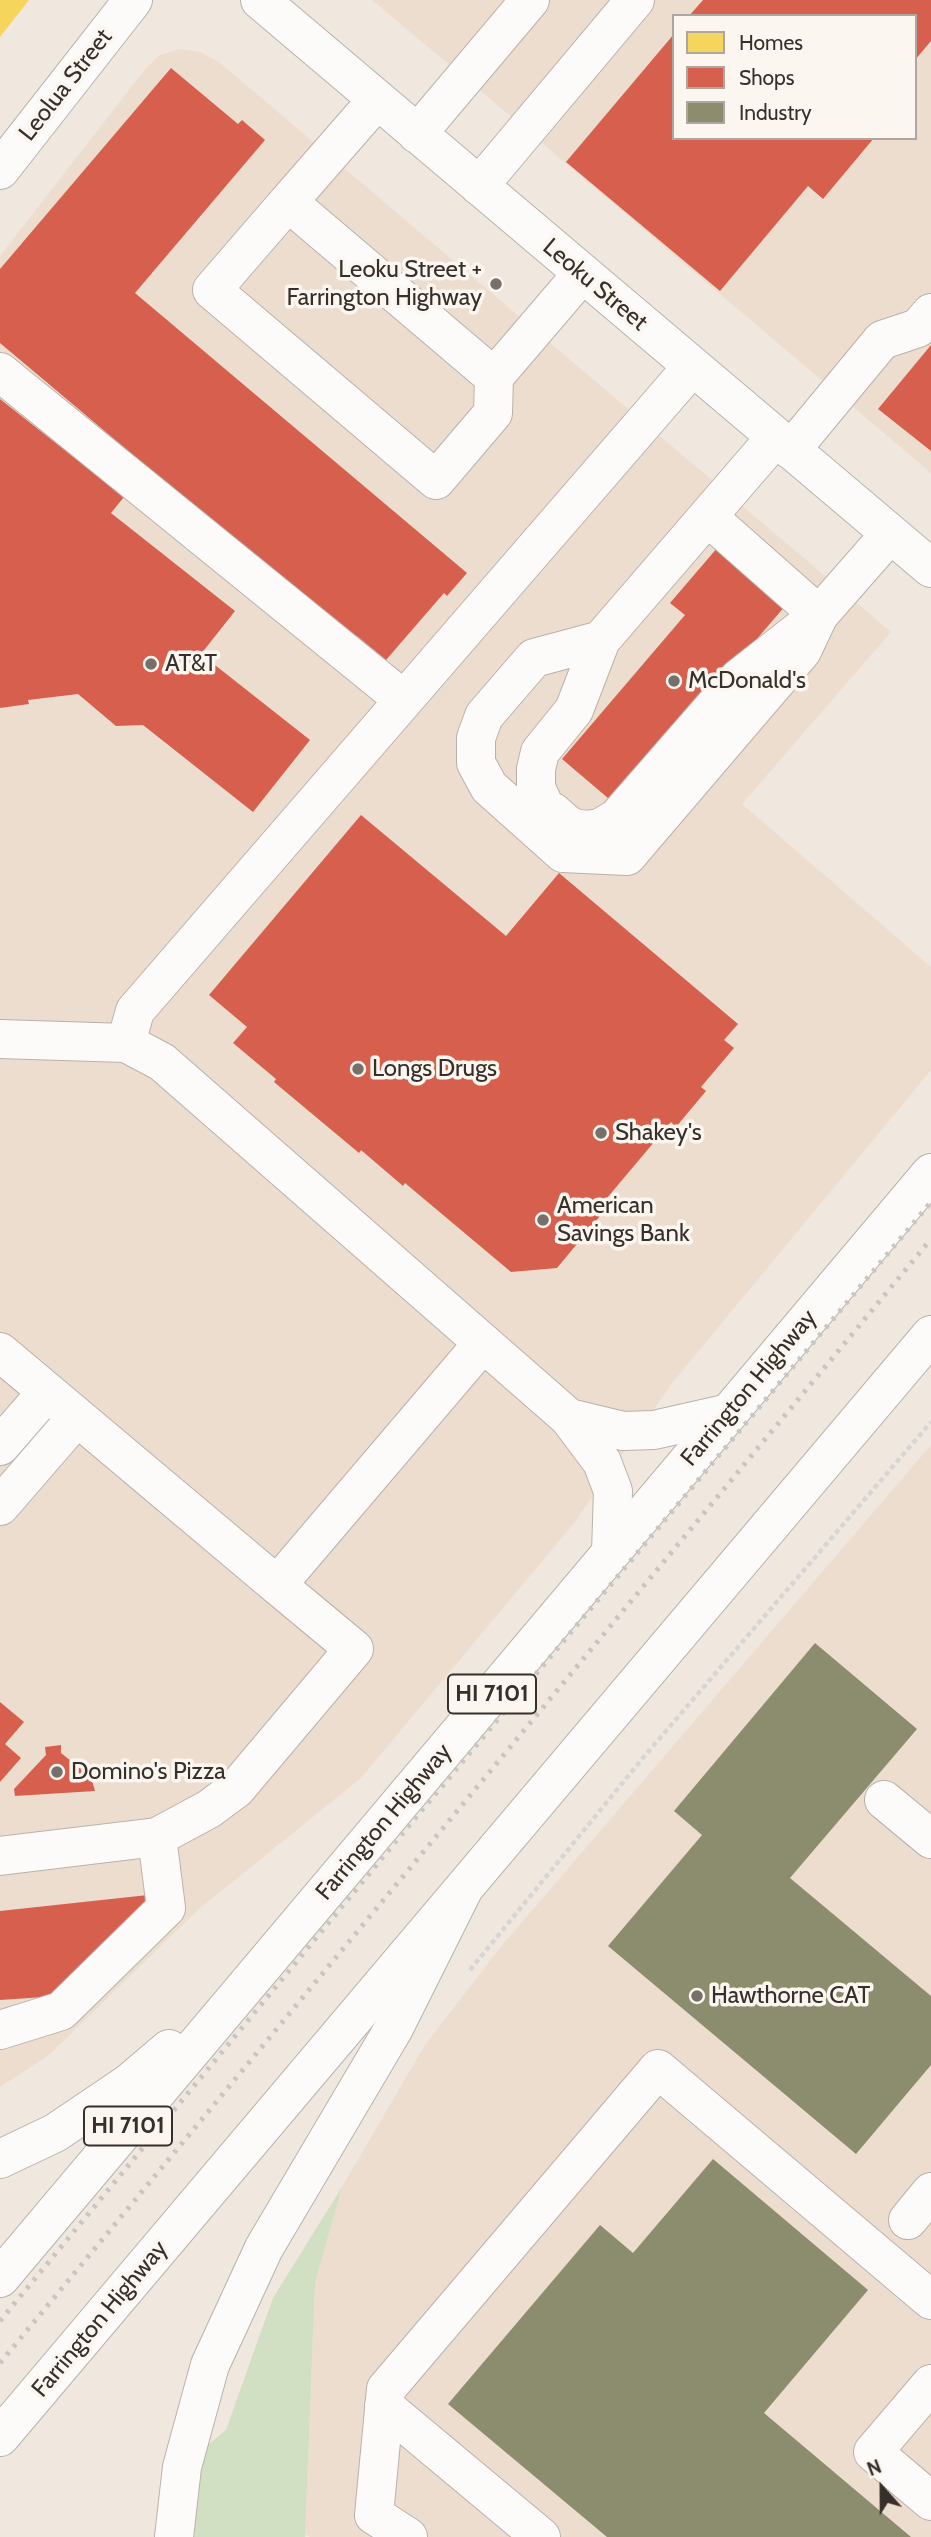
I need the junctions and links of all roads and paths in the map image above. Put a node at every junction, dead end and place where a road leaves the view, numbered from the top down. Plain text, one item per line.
1 (132, 0) edge
2 (260, 0) edge
3 (530, 0) edge
4 (635, 0) edge
5 (377, 100) junction
6 (418, 134) junction
7 (0, 170) edge
8 (479, 186) junction
9 (288, 202) junction
10 (582, 274) junction
11 (931, 313) edge
12 (692, 367) junction
13 (0, 372) edge
14 (494, 377) junction
15 (783, 443) junction
16 (708, 517) junction
17 (917, 548) edge
18 (819, 615) junction
19 (601, 640) junction
20 (404, 700) junction
21 (0, 1039) edge
22 (126, 1043) junction
23 (931, 1173) edge
24 (931, 1335) edge
25 (483, 1343) junction
26 (0, 1352) edge
27 (47, 1392) junction
28 (729, 1413) junction
29 (78, 1417) junction
30 (569, 1418) junction
31 (931, 1422) edge
32 (0, 1446) edge
33 (0, 1506) edge
34 (611, 1552) junction
35 (277, 1585) junction
36 (884, 1800) dead end
37 (157, 1837) junction
38 (931, 1839) edge
39 (0, 1856) edge
40 (463, 1890) junction
41 (467, 1974) dead end
42 (255, 1975) junction
43 (11, 2023) edge
44 (0, 2159) edge
45 (0, 2278) edge
46 (931, 2300) edge
47 (931, 2384) edge
48 (384, 2406) junction
49 (0, 2437) edge
50 (931, 2501) edge
51 (174, 2537) edge
52 (408, 2537) edge
53 (541, 2537) edge

1 - 7 main road, Leolua Street
2 - 5 main road, Leoku Street
3 - 6 main road
4 - 8 main road
5 - 6 main road, Leoku Street
5 - 9 main road
6 - 8 main road, Leoku Street
8 - 10 main road, Leoku Street
9 - 14 main road
9 - 14 main road
10 - 12 main road, Leoku Street
10 - 14 main road
11 - 15 main road
12 - 15 main road, Leoku Street
12 - 20 main road
13 - 20 main road
15 - 16 main road
15 - 17 main road, Leoku Street
16 - 18 main road
16 - 19 main road
17 - 18 main road
18 - 19 main road
18 - 19 main road
20 - 22 main road
21 - 22 main road
22 - 25 main road
23 - 28 main road, Farrington Highway / HI 7101
24 - 40 main road, Farrington Highway
25 - 30 main road
25 - 35 main road
26 - 27 main road
27 - 29 main road
27 - 32 main road
28 - 30 main road
28 - 34 main road, Farrington Highway / HI 7101
29 - 33 main road
29 - 35 main road
30 - 34 main road
31 - 41 path
34 - 42 main road, Farrington Highway / HI 7101
35 - 37 main road
36 - 38 main road
37 - 39 main road
37 - 43 main road
40 - 49 main road, Farrington Highway
40 - 51 main road
42 - 44 main road
42 - 45 main road, Farrington Highway / HI 7101
46 - 48 main road
47 - 50 main road
48 - 52 main road
48 - 53 main road

